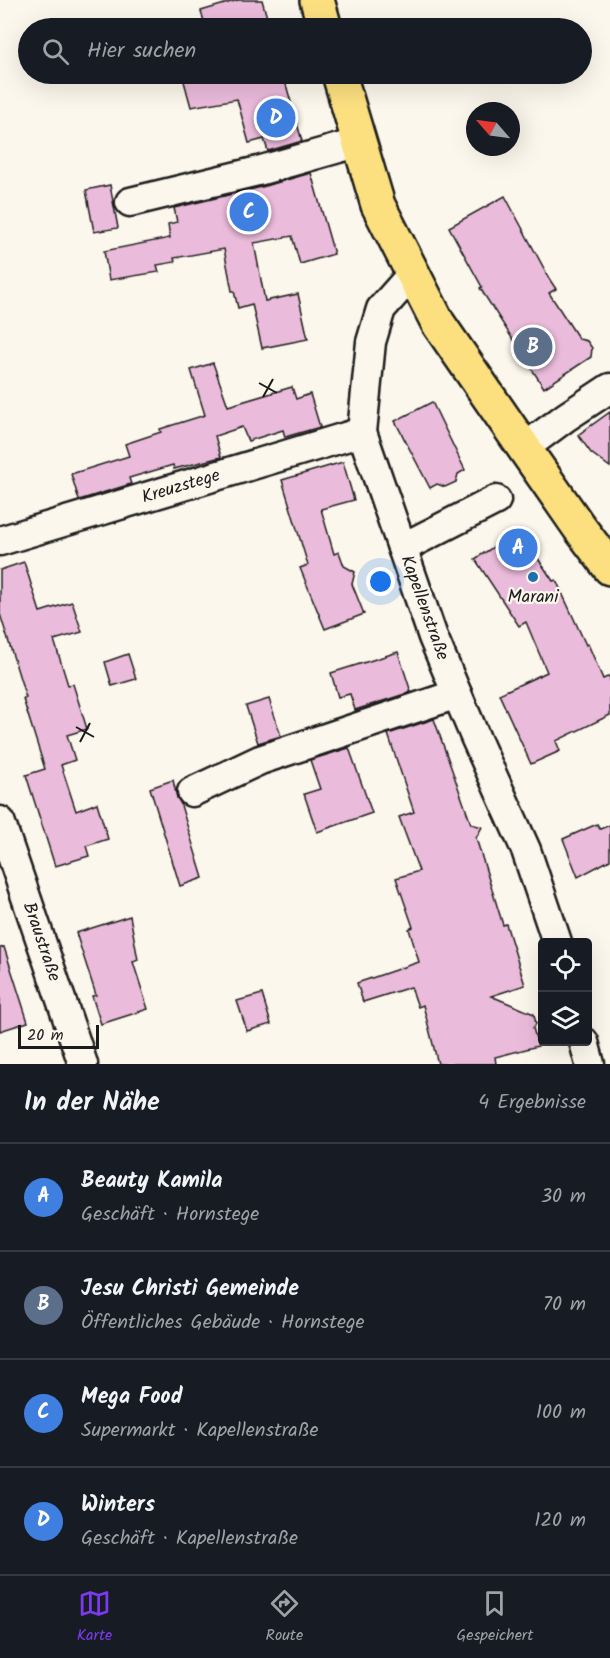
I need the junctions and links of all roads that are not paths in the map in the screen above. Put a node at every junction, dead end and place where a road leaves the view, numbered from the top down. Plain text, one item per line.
1 (317, 0) edge
2 (322, 18) edge
3 (342, 84) edge
4 (360, 142) junction
5 (130, 202) dead end
6 (413, 273) junction
7 (610, 388) edge
8 (362, 432) junction
9 (524, 448) junction
10 (496, 500) dead end
11 (0, 541) edge
12 (402, 548) junction
13 (610, 568) edge
14 (457, 694) junction
15 (192, 792) dead end
16 (0, 821) edge
17 (556, 938) edge
18 (585, 1046) edge
19 (83, 1064) edge
20 (590, 1064) edge

1 - 2 main road
3 - 4 main road
4 - 5 street
4 - 6 main road
6 - 8 street, Kapellenstraße
6 - 9 main road
7 - 9 street
8 - 11 street, Kreuzstege
8 - 12 street, Kapellenstraße
9 - 13 main road
10 - 12 street
12 - 14 street, Kapellenstraße
14 - 15 street
14 - 17 street, Kapellenstraße
16 - 19 street, Braustraße
18 - 20 street

